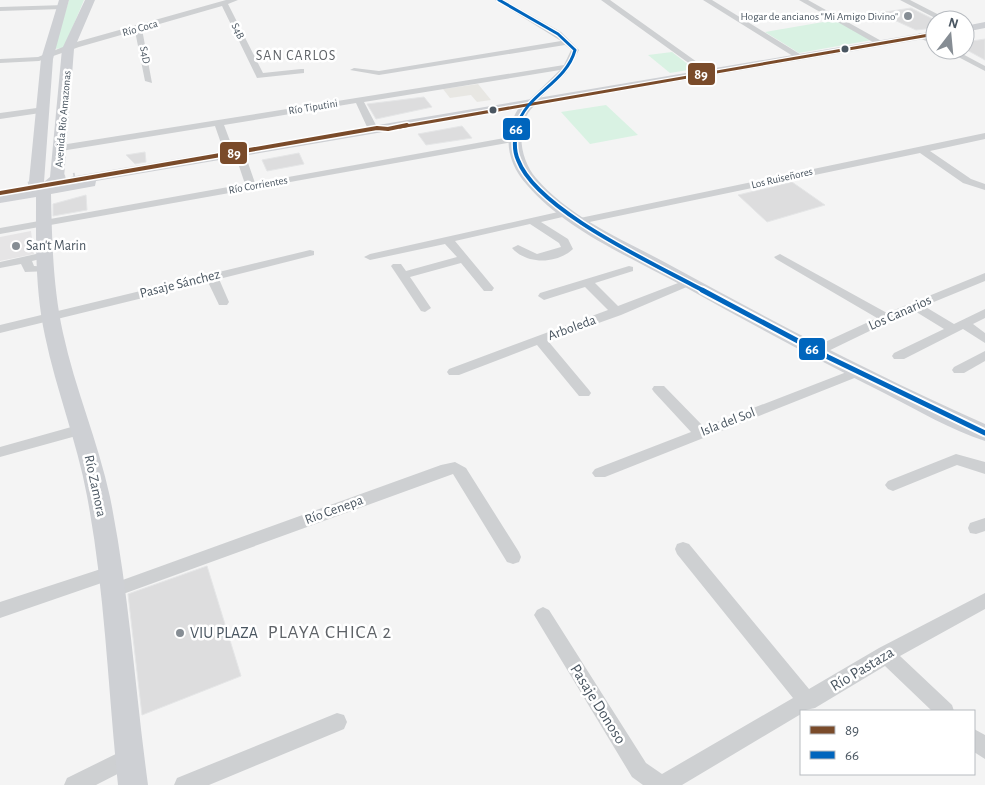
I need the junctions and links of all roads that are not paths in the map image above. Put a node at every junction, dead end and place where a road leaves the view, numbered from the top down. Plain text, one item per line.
1 (90, 0) edge
2 (234, 0) edge
3 (520, 0) edge
4 (605, 0) edge
5 (708, 0) edge
6 (802, 0) edge
7 (904, 0) edge
8 (501, 1) edge
9 (63, 3) edge
10 (224, 3) junction
11 (0, 10) edge
12 (925, 10) edge
13 (138, 29) junction
14 (925, 34) edge
15 (921, 35) junction
16 (925, 37) edge
17 (567, 42) junction
18 (880, 42) junction
19 (68, 49) junction
20 (47, 56) junction
21 (798, 56) junction
22 (968, 60) edge
23 (0, 61) edge
24 (566, 67) junction
25 (985, 69) edge
26 (354, 70) dead end
27 (301, 71) dead end
28 (705, 71) junction
29 (149, 81) dead end
30 (359, 100) junction
31 (533, 100) junction
32 (44, 110) junction
33 (0, 116) edge
34 (219, 123) junction
35 (375, 129) junction
36 (985, 136) edge
37 (516, 140) junction
38 (306, 141) junction
39 (61, 148) junction
40 (921, 149) junction
41 (235, 153) junction
42 (76, 180) tunnel mouth
43 (41, 185) junction
44 (251, 187) junction
45 (985, 187) edge
46 (0, 188) edge
47 (0, 193) edge
48 (0, 198) edge
49 (574, 217) junction
50 (532, 221) junction
51 (44, 223) junction
52 (0, 231) edge
53 (448, 240) junction
54 (518, 248) dead end
55 (310, 253) dead end
56 (370, 257) dead end
57 (780, 257) dead end
58 (464, 259) junction
59 (39, 261) junction
60 (0, 264) edge
61 (629, 269) dead end
62 (212, 276) junction
63 (985, 277) edge
64 (587, 282) junction
65 (690, 283) junction
66 (488, 288) dead end
67 (544, 296) dead end
68 (223, 302) dead end
69 (914, 305) junction
70 (424, 308) dead end
71 (617, 312) junction
72 (985, 313) edge
73 (51, 316) junction
74 (886, 318) junction
75 (959, 326) junction
76 (0, 329) edge
77 (985, 339) edge
78 (540, 340) junction
79 (817, 352) junction
80 (985, 355) edge
81 (899, 356) dead end
82 (959, 370) dead end
83 (454, 372) dead end
84 (857, 372) junction
85 (658, 389) dead end
86 (584, 393) dead end
87 (82, 429) junction
88 (701, 433) junction
89 (985, 433) edge
90 (0, 452) edge
91 (985, 468) edge
92 (600, 472) dead end
93 (893, 485) dead end
94 (683, 549) dead end
95 (513, 557) dead end
96 (111, 582) junction
97 (985, 600) edge
98 (0, 610) edge
99 (543, 615) dead end
100 (885, 654) junction
101 (808, 702) junction
102 (944, 710) edge
103 (338, 722) dead end
104 (975, 739) edge
105 (985, 749) edge
106 (130, 757) junction
107 (74, 785) edge
108 (133, 785) edge
109 (184, 785) edge
110 (662, 785) edge

1 - 19 main road, Avenida Río Amazonas
2 - 10 street, Río Coca
3 - 8 street
4 - 28 street
5 - 21 street
6 - 18 street
7 - 12 street
8 - 17 street
9 - 11 street
9 - 20 main road, Avenida Río Amazonas
10 - 13 street, Río Coca
10 - 27 street, S4B
13 - 19 street, Río Coca
13 - 29 street, S4D
14 - 15 main road
15 - 16 street
15 - 18 main road
17 - 24 street
17 - 26 street
18 - 21 main road
19 - 20 street, Río Coca
19 - 39 main road, Avenida Río Amazonas
20 - 23 street, Río Coca
20 - 32 main road, Avenida Río Amazonas
21 - 28 main road
22 - 25 street
24 - 30 street, Río Tiputini
24 - 31 street
28 - 31 main road
30 - 34 street, Río Tiputini
30 - 35 street
31 - 35 main road
31 - 37 main road
32 - 33 street
32 - 43 main road, Avenida Río Amazonas
34 - 39 street, Río Tiputini
34 - 41 street
35 - 38 main road
36 - 40 street, Los Ruiseñores
37 - 44 street, Río Corrientes
37 - 49 main road
38 - 41 main road
38 - 42 main road
39 - 43 main road, Avenida Río Amazonas
40 - 45 street
40 - 49 street, Los Ruiseñores
41 - 43 main road
41 - 44 street
43 - 46 main road
43 - 47 main road
43 - 48 main road
43 - 51 main road, Río Zamora
44 - 51 street, Río Corrientes
49 - 50 street, Los Ruiseñores
49 - 65 main road
50 - 53 street, Los Ruiseñores
50 - 54 street
51 - 52 street, Río Corrientes
51 - 59 main road, Río Zamora
53 - 56 street, Los Ruiseñores
53 - 58 street
55 - 62 street, Pasaje Sánchez
57 - 74 street
58 - 66 street
58 - 70 street
59 - 60 street
59 - 73 main road, Río Zamora
61 - 64 street
62 - 68 street
62 - 73 street, Pasaje Sánchez
63 - 69 street, Los Canarios
64 - 67 street
64 - 71 street
65 - 71 street, Arboleda
65 - 79 main road
69 - 74 street, Los Canarios
69 - 75 street
71 - 78 street, Arboleda
72 - 75 street
73 - 76 street, Pasaje Sánchez
73 - 87 main road, Río Zamora
74 - 79 street, Los Canarios
75 - 77 street
75 - 81 street
78 - 83 street, Arboleda
78 - 86 street
79 - 84 main road
80 - 82 street
84 - 88 street, Isla del Sol
84 - 89 main road
85 - 88 street
87 - 90 street
87 - 96 main road, Río Zamora
88 - 92 street, Isla del Sol
91 - 93 street
94 - 101 street
95 - 96 street, Río Cenepa
96 - 98 street, Río Cenepa
96 - 106 main road, Río Zamora
97 - 100 street, Río Pastaza
99 - 110 street, Pasaje Donoso
100 - 101 street, Río Pastaza
100 - 102 street
101 - 110 street, Río Pastaza
103 - 109 street
104 - 105 street
106 - 107 street
106 - 108 main road, Río Zamora

